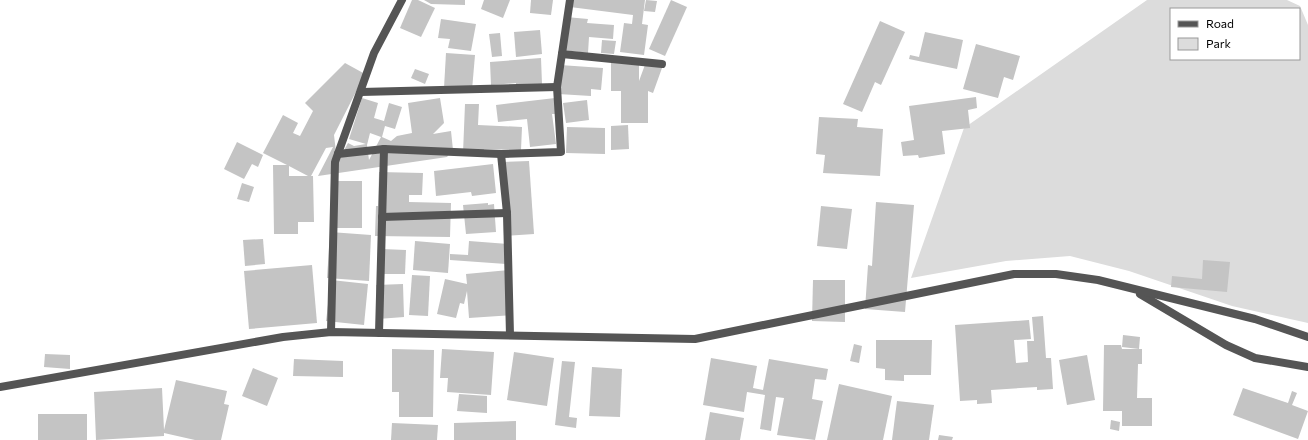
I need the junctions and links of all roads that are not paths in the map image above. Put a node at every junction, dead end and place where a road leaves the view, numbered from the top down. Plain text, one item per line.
1 (402, 0) edge
2 (570, 0) edge
3 (562, 54) junction
4 (662, 64) dead end
5 (557, 87) junction
6 (361, 92) junction
7 (384, 149) junction
8 (338, 154) junction
9 (501, 154) junction
10 (507, 214) junction
11 (382, 217) junction
12 (1129, 287) junction
13 (331, 332) junction
14 (379, 333) junction
15 (510, 335) junction
16 (1308, 337) edge
17 (1308, 367) edge
18 (0, 387) edge

1 - 6 street
2 - 3 street
3 - 4 street
3 - 5 street
5 - 6 street
5 - 9 street
6 - 8 street
7 - 8 street
7 - 9 street
7 - 11 street
8 - 13 street
9 - 10 street
10 - 11 street
10 - 15 street
11 - 14 street
12 - 15 street
12 - 16 street
12 - 17 street
13 - 14 street
13 - 18 street
14 - 15 street

